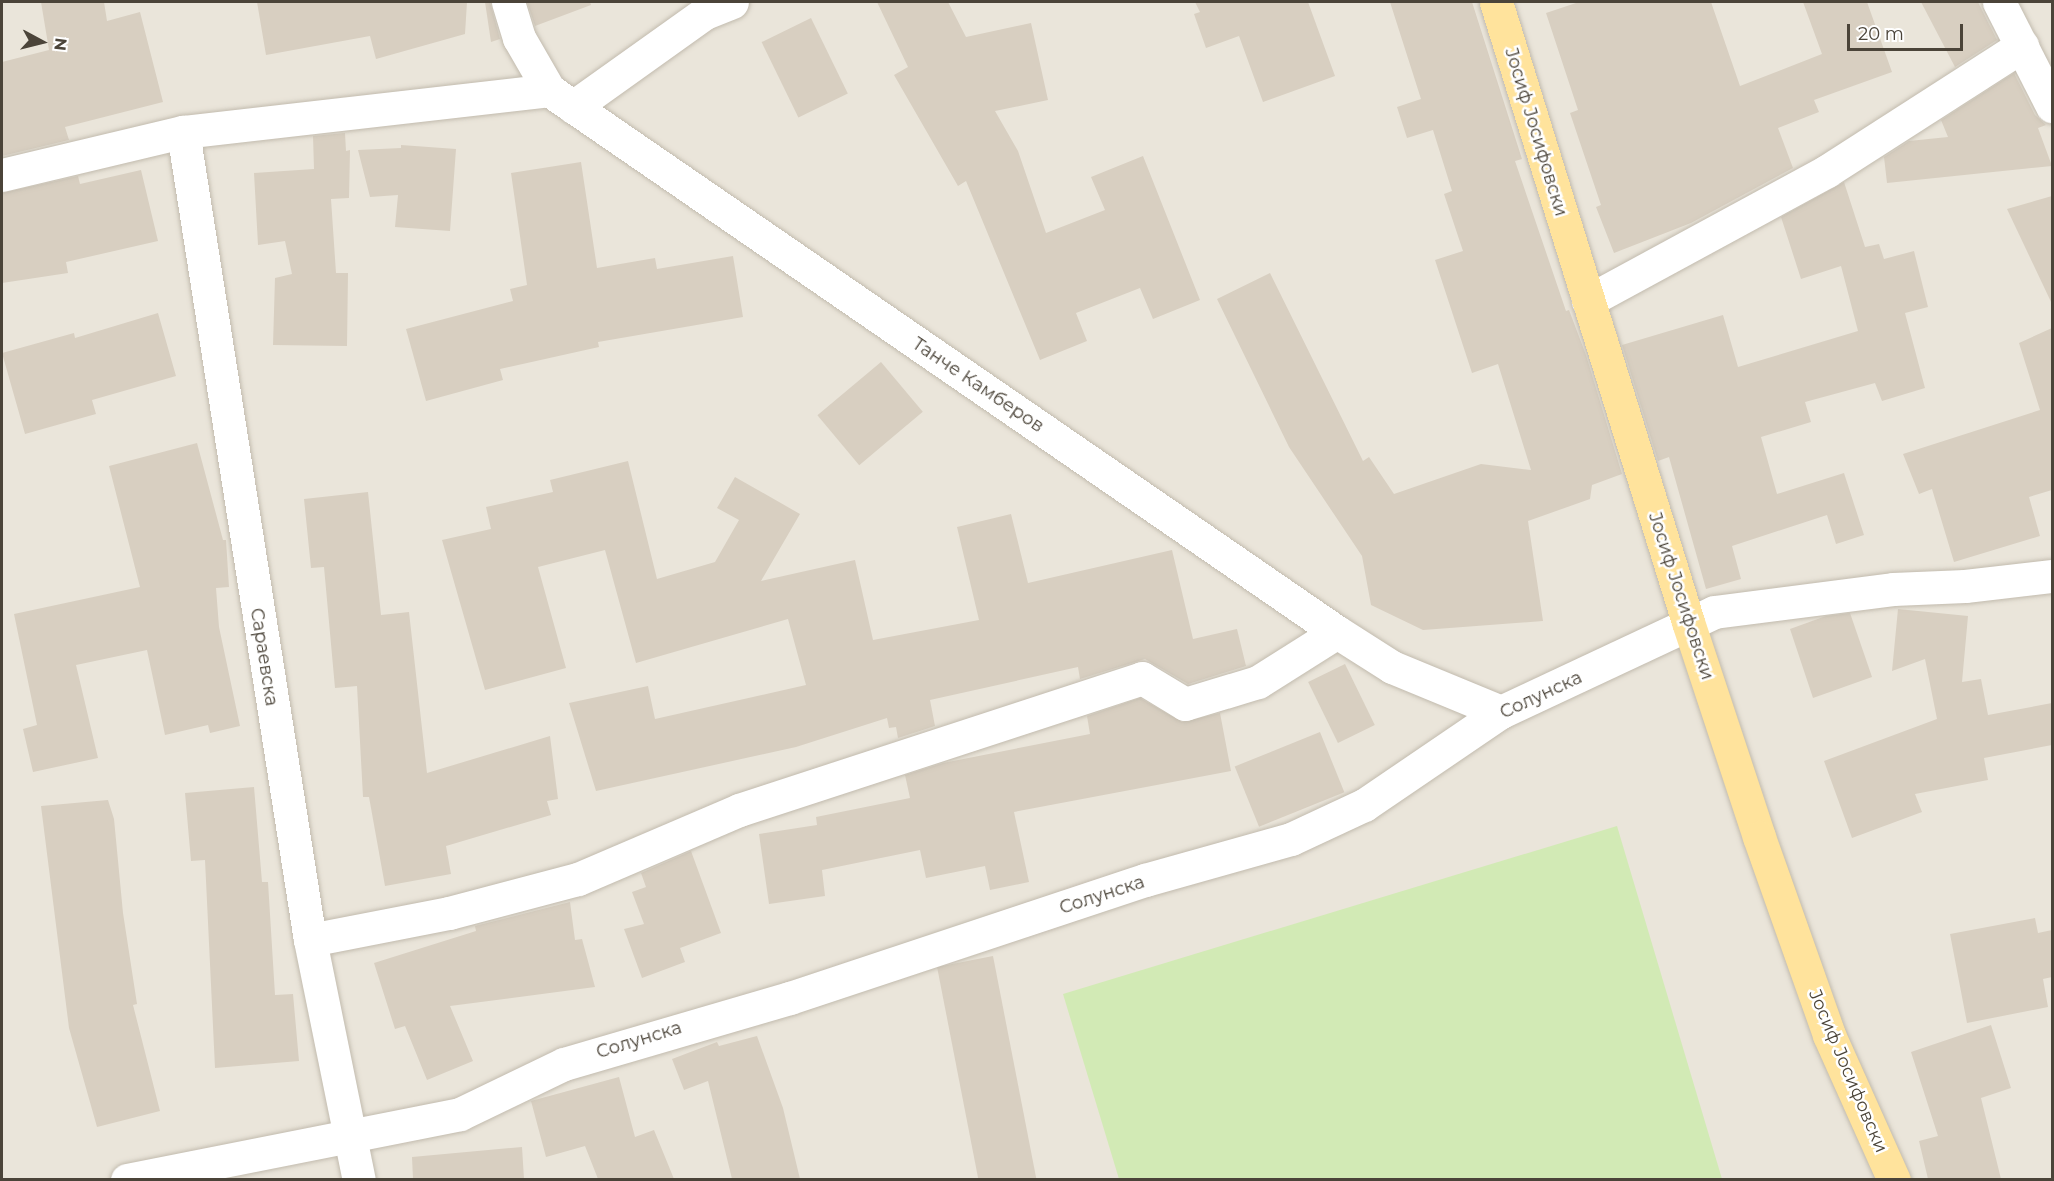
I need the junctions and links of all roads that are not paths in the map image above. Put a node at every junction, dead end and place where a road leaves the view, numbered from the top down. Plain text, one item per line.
1 (508, 2) edge
2 (732, 2) edge
3 (1496, 2) edge
4 (1999, 2) edge
5 (2022, 46) junction
6 (561, 98) junction
7 (2052, 106) edge
8 (183, 132) junction
9 (2, 175) edge
10 (1588, 301) junction
11 (2052, 576) edge
12 (1688, 622) junction
13 (1337, 632) junction
14 (1501, 712) junction
15 (310, 940) junction
16 (351, 1138) junction
17 (127, 1179) edge
18 (359, 1179) edge
19 (1894, 1179) edge

1 - 6 street, Танче Камберов
2 - 6 street
3 - 10 main road, Јосиф Јосифовски
4 - 5 street
5 - 7 street
5 - 10 street
6 - 8 street
6 - 13 street, Танче Камберов
8 - 9 street
8 - 15 street, Сараевска
10 - 12 main road, Јосиф Јосифовски
11 - 12 street, Солунска
12 - 14 street, Солунска
12 - 19 main road, Јосиф Јосифовски
13 - 14 street, Танче Камберов
13 - 15 street
14 - 16 street, Солунска
15 - 16 street, Сараевска
16 - 17 street, Солунска
16 - 18 street, Сараевска

